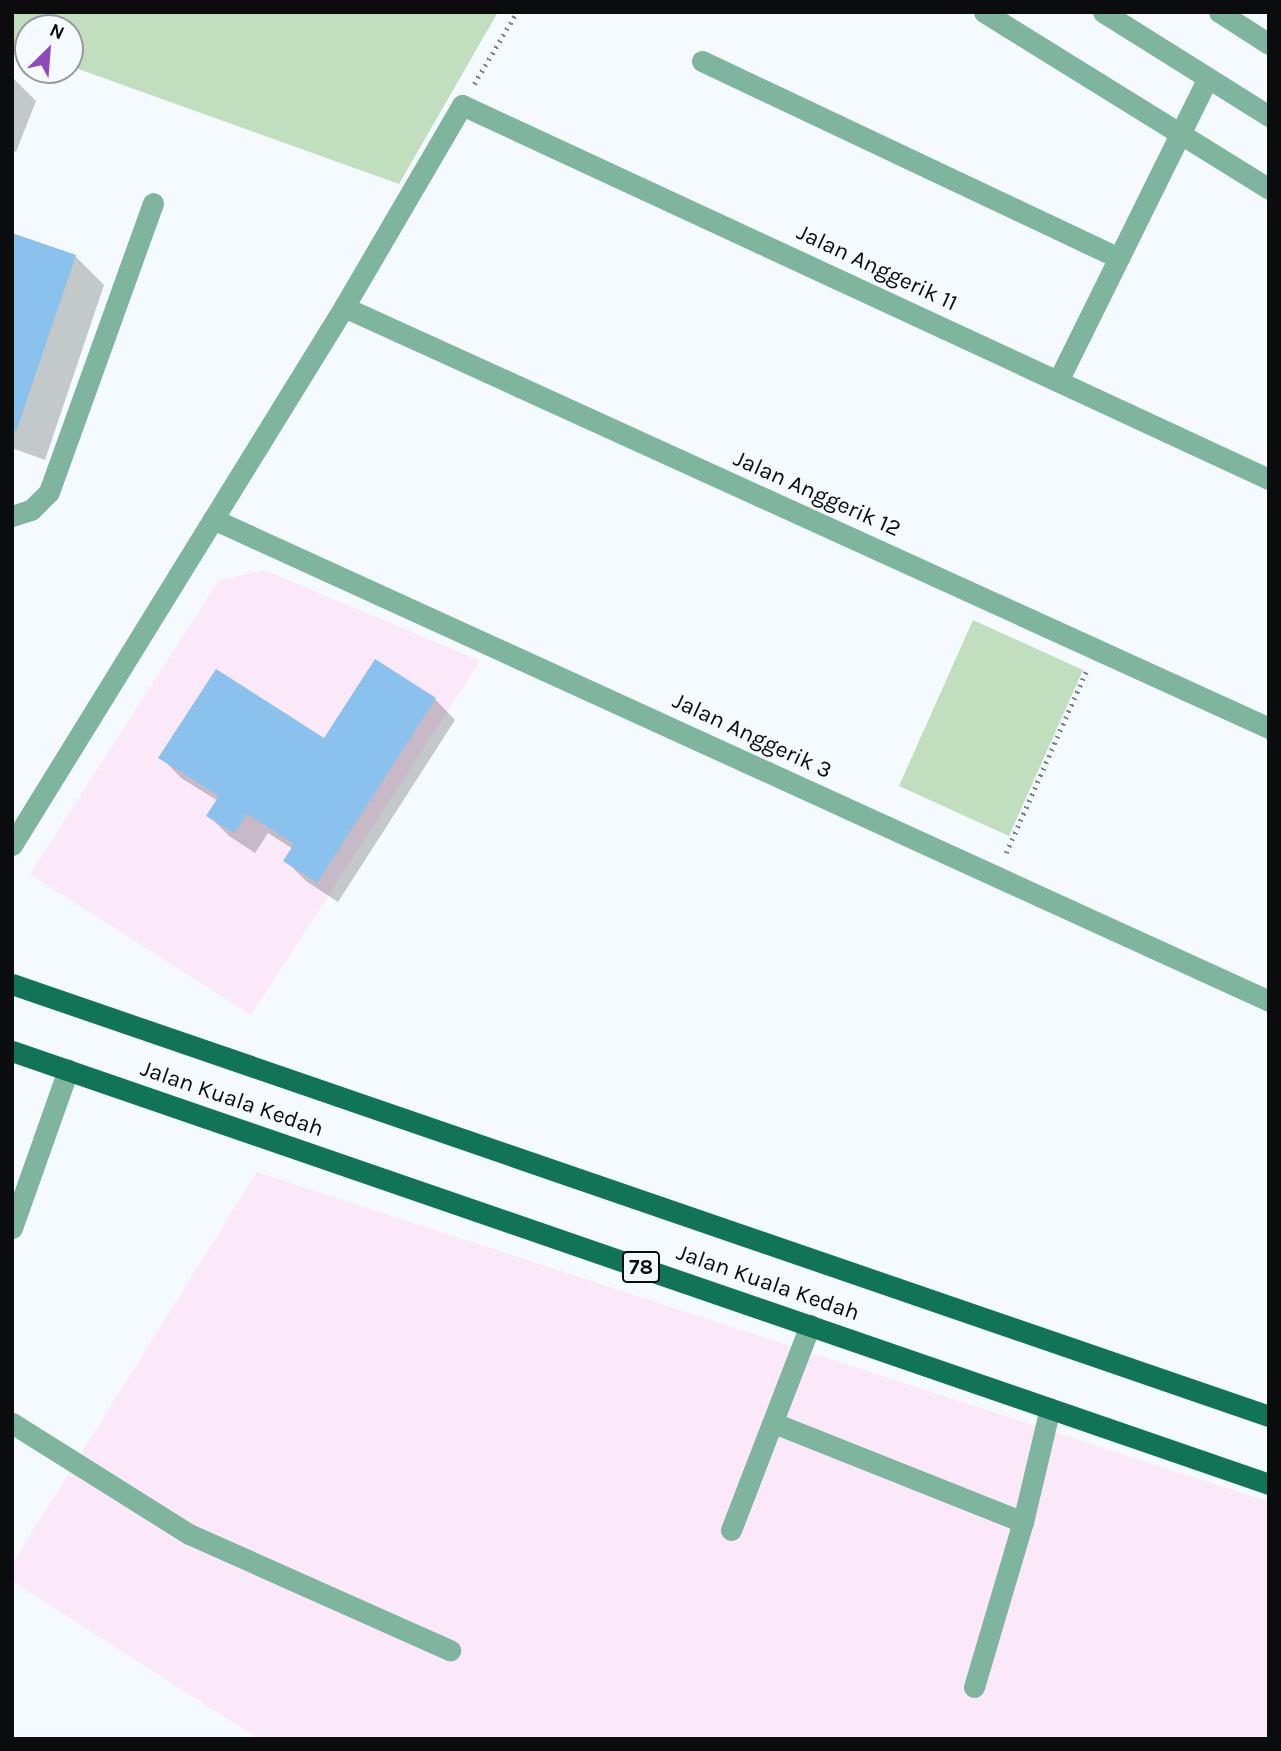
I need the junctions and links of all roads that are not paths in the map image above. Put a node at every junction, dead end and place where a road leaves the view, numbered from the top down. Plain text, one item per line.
1 (984, 12) edge
2 (1103, 12) edge
3 (1219, 12) edge
4 (1269, 44) edge
5 (702, 61) dead end
6 (1207, 80) junction
7 (1269, 116) edge
8 (1179, 135) junction
9 (1269, 189) edge
10 (153, 203) dead end
11 (1119, 258) junction
12 (344, 307) junction
13 (1058, 381) junction
14 (1269, 479) edge
15 (12, 516) edge
16 (213, 519) junction
17 (1269, 728) edge
18 (12, 845) edge
19 (12, 984) edge
20 (1269, 1001) edge
21 (12, 1051) edge
22 (68, 1070) junction
23 (12, 1228) edge
24 (810, 1325) junction
25 (1050, 1408) junction
26 (1269, 1416) edge
27 (12, 1423) edge
28 (774, 1423) junction
29 (1269, 1484) edge
30 (1023, 1522) junction
31 (730, 1530) dead end
32 (450, 1650) dead end
33 (974, 1687) dead end

1 - 8 street
2 - 6 street
3 - 4 street
5 - 11 street
6 - 7 street
6 - 8 street
8 - 9 street
8 - 11 street
10 - 15 street
11 - 13 street
12 - 13 street, Jalan Anggerik 11
12 - 16 street
12 - 17 street, Jalan Anggerik 12
13 - 14 street, Jalan Anggerik 11
16 - 18 street
16 - 20 street, Jalan Anggerik 3
19 - 26 main road, Jalan Kuala Kedah
21 - 22 main road, Jalan Kuala Kedah / 78
22 - 23 street
22 - 24 main road, Jalan Kuala Kedah / 78
24 - 25 main road, Jalan Kuala Kedah / 78
24 - 28 street
25 - 29 main road, Jalan Kuala Kedah / 78
25 - 30 street
27 - 32 street
28 - 30 street
28 - 31 street
30 - 33 street

